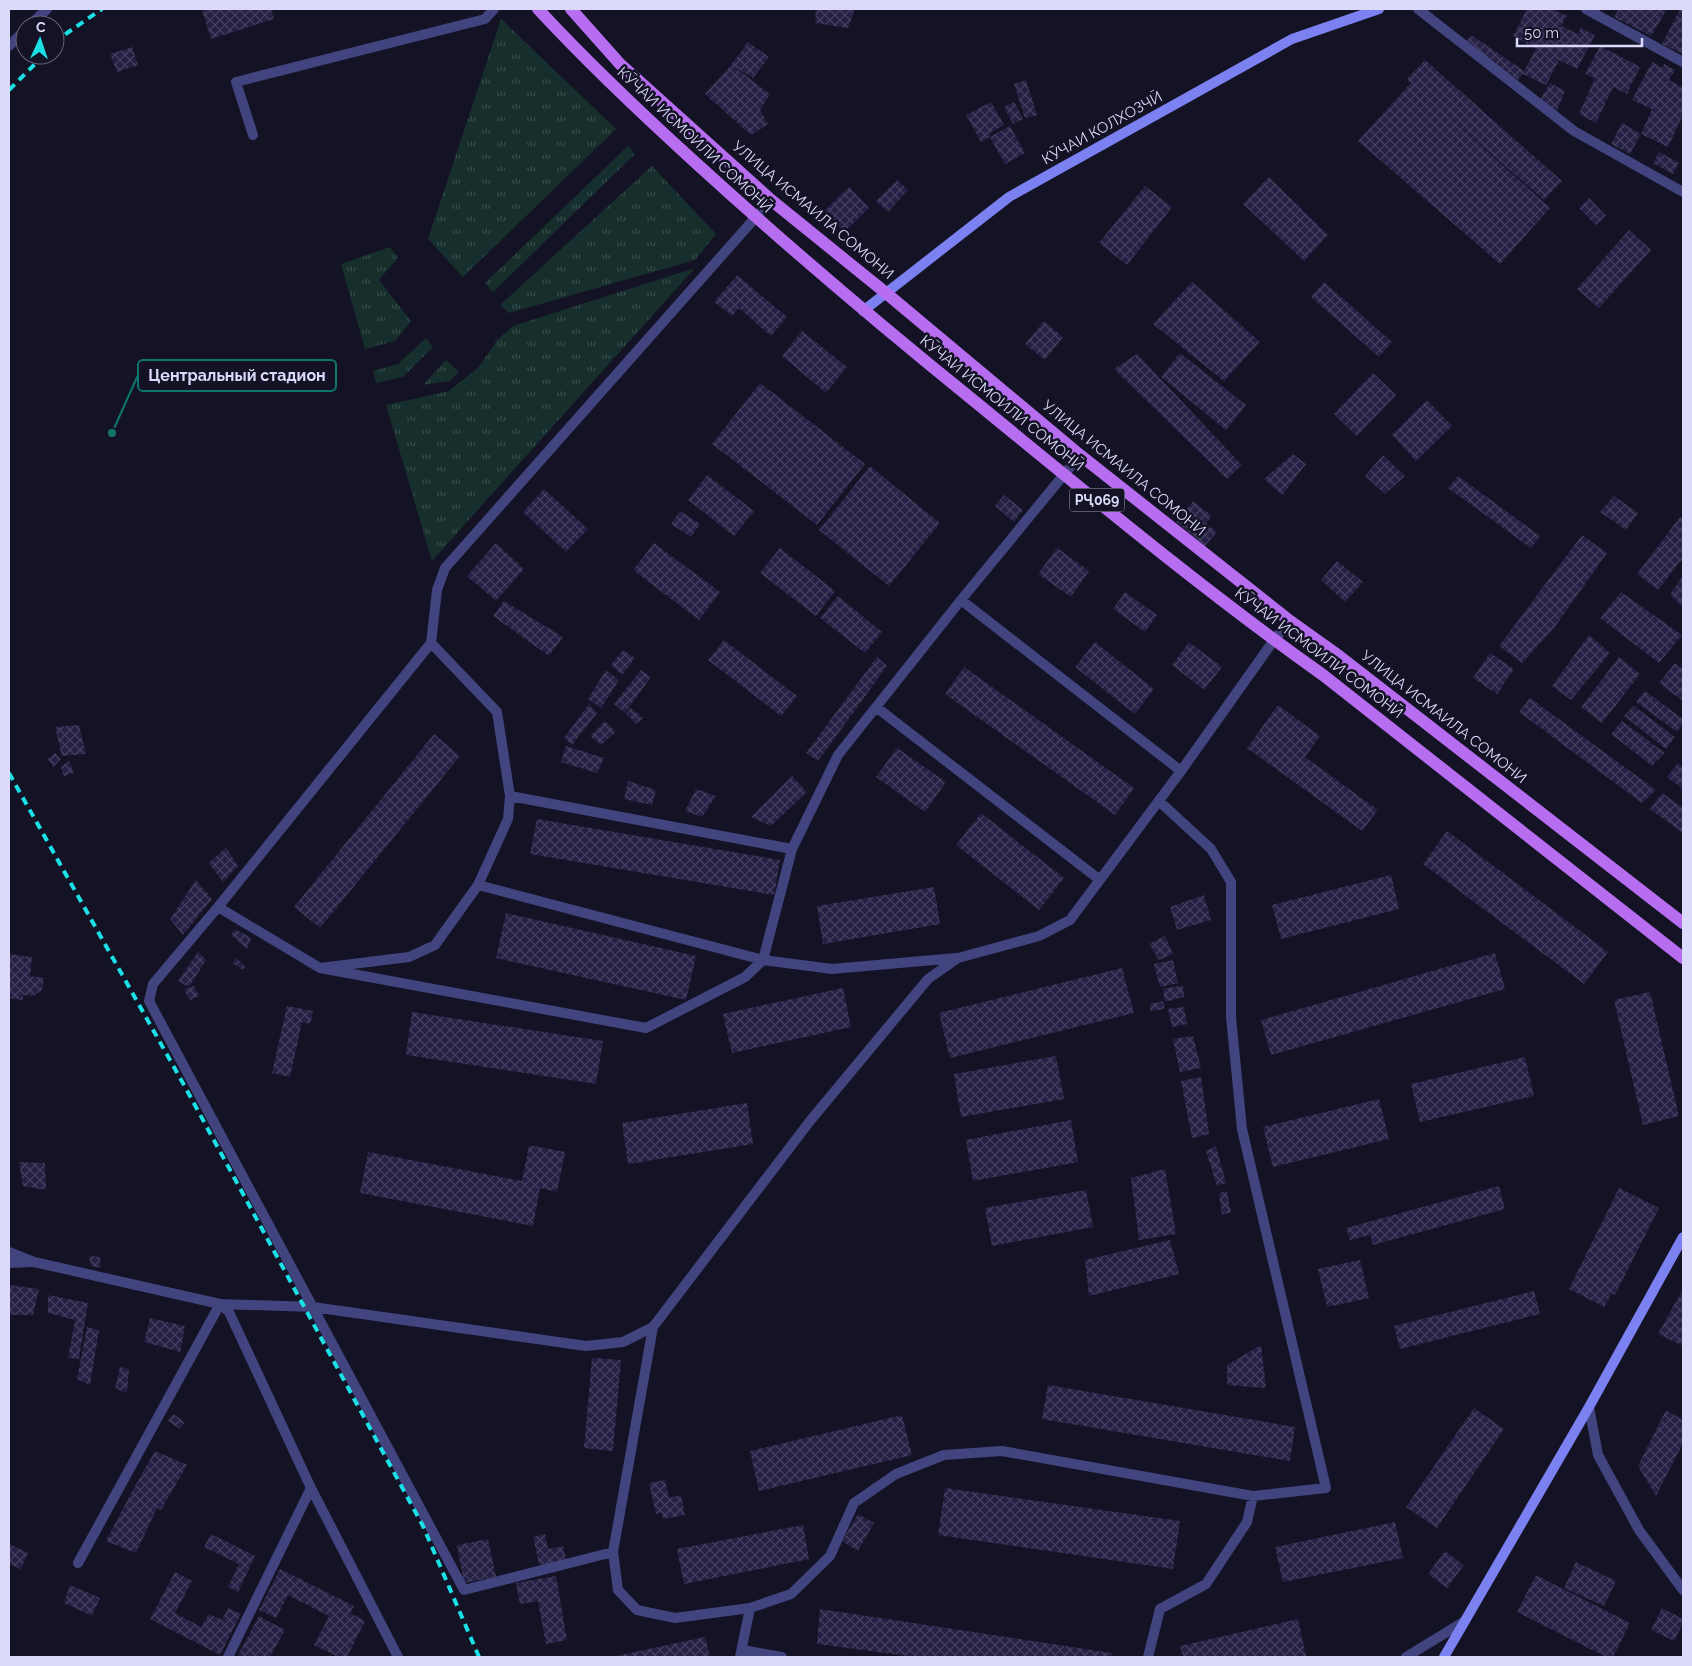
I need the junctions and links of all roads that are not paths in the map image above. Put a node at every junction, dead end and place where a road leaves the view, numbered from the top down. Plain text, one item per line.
1 (494, 9) edge
2 (538, 9) edge
3 (571, 9) edge
4 (1378, 9) edge
5 (1418, 9) edge
6 (1586, 9) edge
7 (1683, 62) edge
8 (253, 135) dead end
9 (1683, 192) edge
10 (771, 200) junction
11 (756, 218) junction
12 (886, 293) junction
13 (862, 311) junction
14 (1080, 455) junction
15 (1063, 474) junction
16 (961, 600) junction
17 (1290, 621) junction
18 (1274, 640) junction
19 (431, 643) junction
20 (876, 707) junction
21 (1181, 771) junction
22 (510, 796) junction
23 (1159, 801) junction
24 (792, 849) junction
25 (1100, 880) junction
26 (478, 884) junction
27 (218, 908) junction
28 (1683, 923) edge
29 (958, 958) junction
30 (1683, 958) edge
31 (763, 960) junction
32 (320, 968) junction
33 (1683, 1237) edge
34 (9, 1252) edge
35 (34, 1262) junction
36 (9, 1263) edge
37 (220, 1304) junction
38 (313, 1307) junction
39 (653, 1327) junction
40 (1589, 1407) junction
41 (311, 1488) junction
42 (1253, 1496) junction
43 (613, 1552) junction
44 (78, 1563) dead end
45 (1683, 1590) edge
46 (750, 1608) junction
47 (1465, 1621) junction
48 (741, 1653) edge
49 (228, 1657) edge
50 (398, 1657) edge
51 (782, 1657) edge
52 (1148, 1657) edge
53 (1406, 1657) edge
54 (1444, 1657) edge

1 - 8 street
2 - 11 main road, КӮЧАИ ИСМОИЛИ СОМОНӢ / РҶ069
3 - 10 main road, УЛИЦА ИСМАИЛА СОМОНИ / РҶ069
4 - 12 main road, КӮЧАИ КОЛХОЗЧӢ
5 - 9 street
6 - 7 street
10 - 11 street
10 - 12 main road, УЛИЦА ИСМАИЛА СОМОНИ / РҶ069
11 - 13 main road, КӮЧАИ ИСМОИЛИ СОМОНӢ / РҶ069
11 - 19 street
12 - 13 main road, КӮЧАИ КОЛХОЗЧӢ
12 - 14 main road, УЛИЦА ИСМАИЛА СОМОНИ / РҶ069
13 - 15 main road, КӮЧАИ ИСМОИЛИ СОМОНӢ / РҶ069
14 - 15 street
14 - 17 main road, УЛИЦА ИСМАИЛА СОМОНИ / РҶ069
15 - 16 street
15 - 18 main road, КӮЧАИ ИСМОИЛИ СОМОНӢ / РҶ069
16 - 20 street
16 - 21 street
17 - 18 street
17 - 28 main road, УЛИЦА ИСМАИЛА СОМОНИ / РҶ069
18 - 21 street
18 - 30 main road, КӮЧАИ ИСМОИЛИ СОМОНӢ / РҶ069
19 - 22 street
19 - 27 street
20 - 24 street
20 - 25 street
21 - 23 street
22 - 24 street
22 - 26 street
23 - 25 street
23 - 42 street
24 - 31 street
25 - 29 street
26 - 31 street
26 - 32 street
27 - 32 street
27 - 38 street
29 - 31 street
29 - 39 street
31 - 32 street
33 - 40 main road
34 - 35 street
35 - 36 street
35 - 37 street
37 - 38 street
37 - 41 street
37 - 44 street
38 - 39 street
38 - 43 street
39 - 43 street
40 - 45 street
40 - 47 main road
41 - 49 street
41 - 50 street
42 - 46 street
42 - 52 street
43 - 46 street
46 - 48 street
47 - 53 street
47 - 54 main road
48 - 51 street

